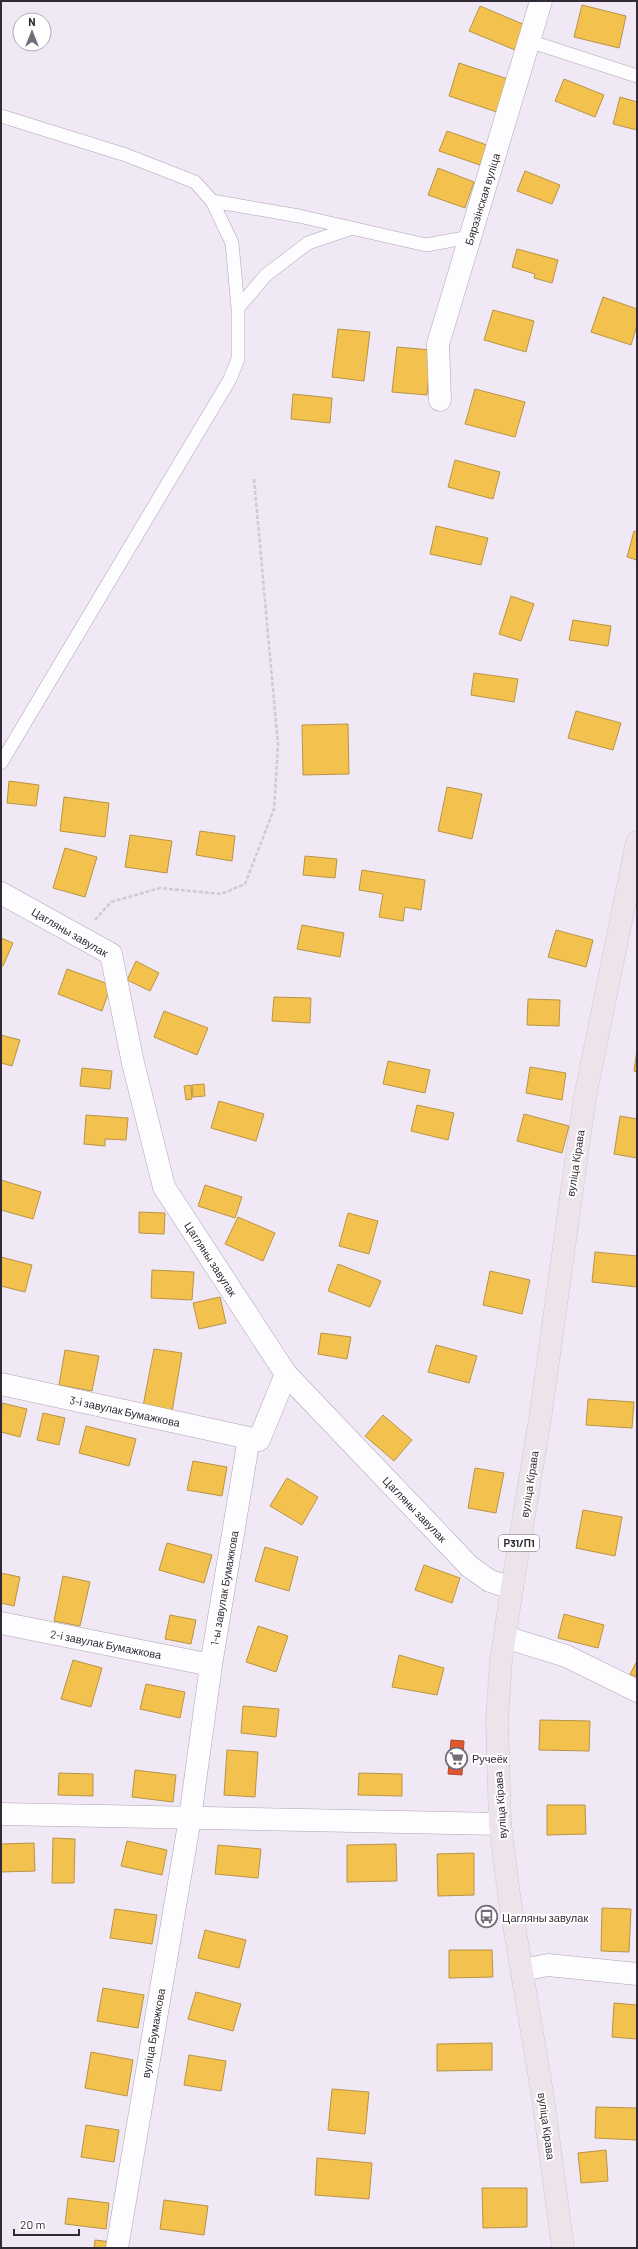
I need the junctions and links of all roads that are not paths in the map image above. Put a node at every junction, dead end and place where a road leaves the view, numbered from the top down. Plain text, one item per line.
1 (541, 1) edge
2 (529, 41) junction
3 (637, 76) edge
4 (1, 116) edge
5 (212, 202) junction
6 (352, 228) junction
7 (470, 237) junction
8 (238, 308) junction
9 (440, 400) dead end
10 (1, 763) edge
11 (637, 845) edge
12 (1, 893) edge
13 (286, 1374) junction
14 (1, 1384) edge
15 (249, 1438) junction
16 (512, 1588) junction
17 (1, 1623) edge
18 (505, 1636) junction
19 (210, 1665) junction
20 (637, 1691) edge
21 (1, 1814) edge
22 (190, 1818) junction
23 (500, 1824) junction
24 (522, 1970) junction
25 (637, 1974) edge
26 (117, 2248) edge
27 (563, 2248) edge

1 - 2 street, Бярэзінская вуліца
2 - 3 lane
2 - 7 street, Бярэзінская вуліца
4 - 5 lane
5 - 6 lane
5 - 8 lane
6 - 7 lane
6 - 8 lane
7 - 9 street, Бярэзінская вуліца
8 - 10 lane
11 - 16 main road, вуліца Кірава / Р31/П1
12 - 13 street, Цагляны завулак
13 - 15 street
13 - 16 street, Цагляны завулак
14 - 15 street, 3-і завулак Бумажкова
15 - 19 street, 1-ы завулак Бумажкова
16 - 18 main road, вуліца Кірава / Р31/П1
17 - 19 street, 2-і завулак Бумажкова
18 - 20 street
18 - 23 main road, вуліца Кірава / Р31/П1
19 - 22 street, 1-ы завулак Бумажкова
21 - 22 street
22 - 23 street
22 - 26 street, вуліца Бумажкова
23 - 24 main road, вуліца Кірава / Р31/П1
24 - 25 street
24 - 27 main road, вуліца Кірава / Р31/П1

